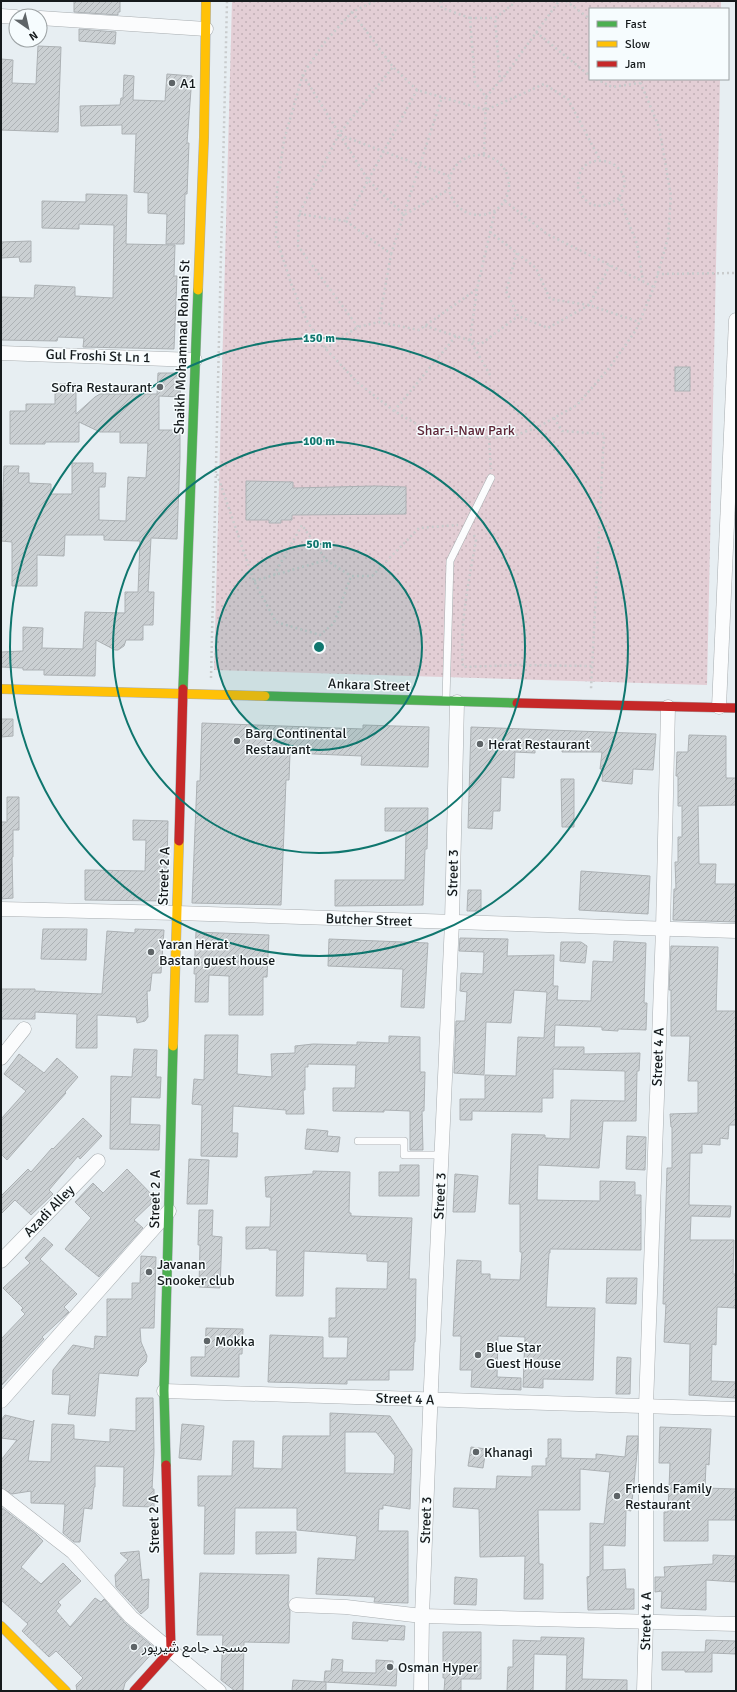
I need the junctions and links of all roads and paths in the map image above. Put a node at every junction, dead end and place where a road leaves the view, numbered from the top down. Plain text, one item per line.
1 (206, 1) edge
2 (227, 1) edge
3 (375, 1) edge
4 (440, 1) edge
5 (513, 1) edge
6 (559, 1) edge
7 (566, 1) edge
8 (352, 12) junction
9 (470, 18) junction
10 (495, 18) junction
11 (589, 18) edge
12 (48, 19) edge
13 (206, 29) junction
14 (536, 32) junction
15 (393, 67) junction
16 (303, 74) junction
17 (589, 75) edge
18 (598, 80) edge
19 (638, 80) edge
20 (500, 81) junction
21 (640, 83) junction
22 (416, 90) junction
23 (442, 97) junction
24 (486, 97) junction
25 (486, 110) junction
26 (339, 134) junction
27 (383, 151) junction
28 (484, 154) junction
29 (600, 160) junction
30 (420, 165) junction
31 (449, 176) junction
32 (368, 180) junction
33 (448, 190) junction
34 (619, 198) junction
35 (505, 201) junction
36 (495, 211) junction
37 (299, 214) junction
38 (404, 215) junction
39 (346, 221) junction
40 (490, 232) junction
41 (517, 253) junction
42 (390, 254) junction
43 (610, 265) junction
44 (736, 273) edge
45 (657, 274) junction
46 (643, 281) junction
47 (654, 287) junction
48 (477, 289) junction
49 (590, 305) junction
50 (518, 316) junction
51 (736, 320) edge
52 (379, 322) junction
53 (639, 322) junction
54 (424, 326) junction
55 (358, 327) junction
56 (456, 336) junction
57 (470, 340) junction
58 (325, 348) junction
59 (1, 353) edge
60 (195, 360) junction
61 (490, 375) dead end
62 (394, 411) junction
63 (554, 418) junction
64 (489, 438) junction
65 (216, 471) junction
66 (491, 478) joint
67 (468, 524) junction
68 (326, 560) junction
69 (274, 575) junction
70 (351, 576) junction
71 (254, 581) junction
72 (593, 666) junction
73 (1, 689) edge
74 (183, 694) junction
75 (211, 695) junction
76 (451, 701) junction
77 (590, 705) junction
78 (668, 707) junction
79 (719, 707) junction
80 (736, 708) edge
81 (1, 909) edge
82 (177, 913) junction
83 (452, 922) junction
84 (663, 928) junction
85 (736, 931) edge
86 (24, 1029) dead end
87 (1, 1058) edge
88 (358, 1141) dead end
89 (441, 1155) junction
90 (98, 1161) dead end
91 (169, 1211) junction
92 (1, 1261) edge
93 (164, 1391) junction
94 (431, 1400) junction
95 (1, 1401) edge
96 (646, 1406) junction
97 (736, 1409) edge
98 (1, 1496) edge
99 (296, 1605) dead end
100 (422, 1616) junction
101 (646, 1622) junction
102 (736, 1624) edge
103 (4, 1634) edge
104 (171, 1650) junction
105 (66, 1691) edge
106 (134, 1691) edge
107 (219, 1691) edge
108 (421, 1691) edge
109 (644, 1691) edge

1 - 13 street, Shaikh Mohammad Rohani St
2 - 65 path
3 - 8 path
4 - 9 path
5 - 10 path
6 - 14 path
7 - 11 path
8 - 15 path
8 - 16 path
9 - 10 path
9 - 24 path
10 - 20 path
12 - 13 street
13 - 60 street, Shaikh Mohammad Rohani St
14 - 17 path
14 - 20 path
15 - 22 path
15 - 26 path
16 - 26 path
16 - 58 path
18 - 21 path
19 - 21 path
20 - 24 path
21 - 45 path
22 - 23 path
22 - 27 path
23 - 25 path
23 - 30 path
24 - 25 path
25 - 28 path
25 - 29 path
26 - 27 path
26 - 32 path
26 - 37 path
27 - 30 path
27 - 32 path
28 - 31 path
28 - 35 path
29 - 34 path
29 - 34 path
30 - 31 path
30 - 38 path
31 - 33 path
32 - 38 path
32 - 39 path
33 - 36 path
33 - 38 path
34 - 46 path
35 - 36 path
35 - 43 path
36 - 40 path
37 - 39 path
37 - 55 path
38 - 42 path
39 - 42 path
40 - 41 path
40 - 48 path
41 - 49 path
41 - 50 path
42 - 52 path
43 - 46 path
43 - 49 path
44 - 45 path
45 - 47 path
46 - 47 path
47 - 53 path
48 - 54 path
48 - 57 path
49 - 50 path
49 - 53 path
50 - 57 path
51 - 79 street
52 - 54 path
52 - 55 path
53 - 63 path
54 - 56 path
55 - 58 path
56 - 57 path
56 - 62 path
57 - 61 path
58 - 62 path
59 - 60 street, Gul Froshi St Ln 1
60 - 74 street, Shaikh Mohammad Rohani St
62 - 64 path
63 - 64 path
63 - 72 path
64 - 66 path
65 - 71 path
65 - 75 path
66 - 67 lane
67 - 70 path
67 - 72 path
67 - 76 lane
68 - 69 path
68 - 69 path
68 - 70 path
69 - 71 path
70 - 71 path
72 - 77 path
73 - 74 street, Ankara Street
74 - 75 street, Ankara Street
74 - 82 street, Street 2 A
75 - 76 street, Ankara Street
76 - 77 street, Ankara Street
76 - 83 street, Street 3
77 - 78 street, Ankara Street
78 - 79 street, Ankara Street
78 - 84 street, Street 4 A
79 - 80 street, Ankara Street
81 - 82 street, Butcher Street
82 - 83 street, Butcher Street
82 - 91 street, Street 2 A
83 - 84 street, Butcher Street
83 - 89 street, Street 3
84 - 85 street, Butcher Street
84 - 96 street, Street 4 A
86 - 87 street
88 - 89 lane
89 - 94 street, Street 3
90 - 92 street, Azadi Alley
91 - 93 street, Street 2 A
91 - 95 street
93 - 94 street, Street 4 A
93 - 104 street, Street 2 A
94 - 96 street, Street 4 A
94 - 100 street, Street 3
96 - 97 street, Street 4 A
96 - 101 street, Street 4 A
98 - 104 street
99 - 100 street
100 - 101 street
100 - 108 street, Street 3
101 - 102 street
101 - 109 street, Street 4 A
103 - 105 street
104 - 106 street
104 - 107 street

